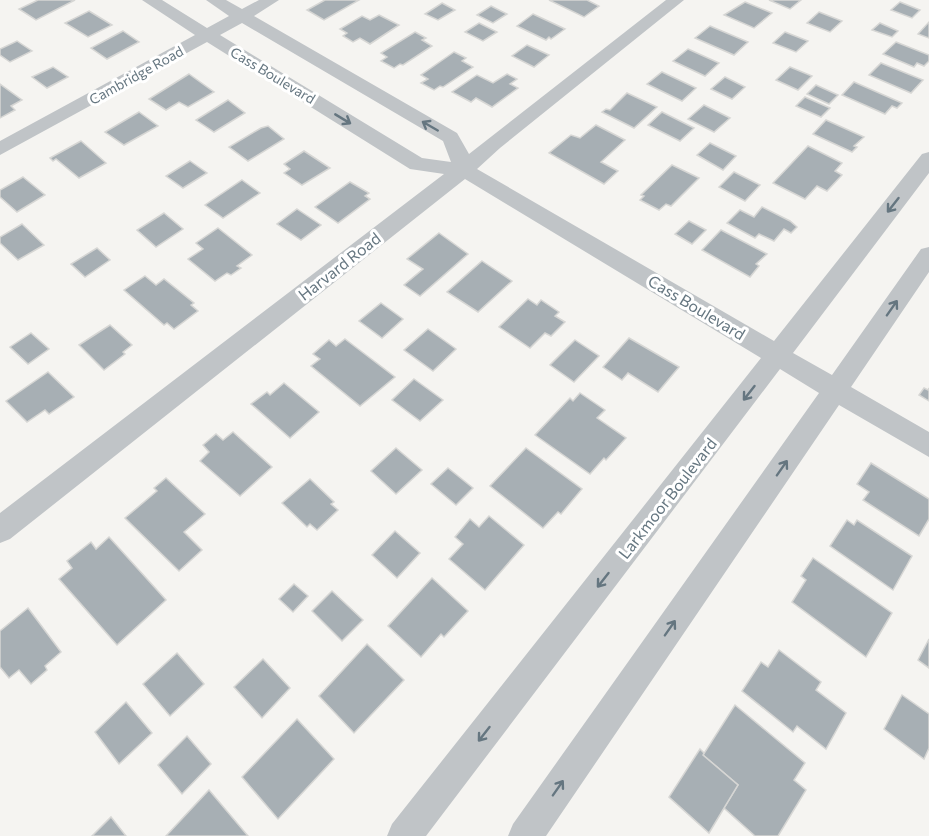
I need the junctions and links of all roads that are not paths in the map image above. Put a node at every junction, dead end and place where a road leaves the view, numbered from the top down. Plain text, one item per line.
1 (150, 0) edge
2 (214, 0) edge
3 (271, 0) edge
4 (676, 0) edge
5 (242, 16) junction
6 (207, 35) junction
7 (0, 149) edge
8 (929, 159) edge
9 (463, 170) junction
10 (929, 255) edge
11 (777, 355) junction
12 (836, 391) junction
13 (929, 446) edge
14 (0, 530) edge
15 (404, 836) edge
16 (525, 836) edge

1 - 6 street, Cass Boulevard
2 - 5 street
3 - 5 street, Cambridge Road
4 - 9 street, Harvard Road
5 - 6 street, Cambridge Road
9 -> 5 street
6 - 7 street, Cambridge Road
6 -> 9 street, Cass Boulevard
8 -> 11 street, Larkmoor Boulevard
9 - 11 street, Cass Boulevard
9 - 14 street, Harvard Road
12 -> 10 street
11 - 12 street, Cass Boulevard
11 -> 15 street, Larkmoor Boulevard
12 - 13 street, Cass Boulevard
16 -> 12 street

